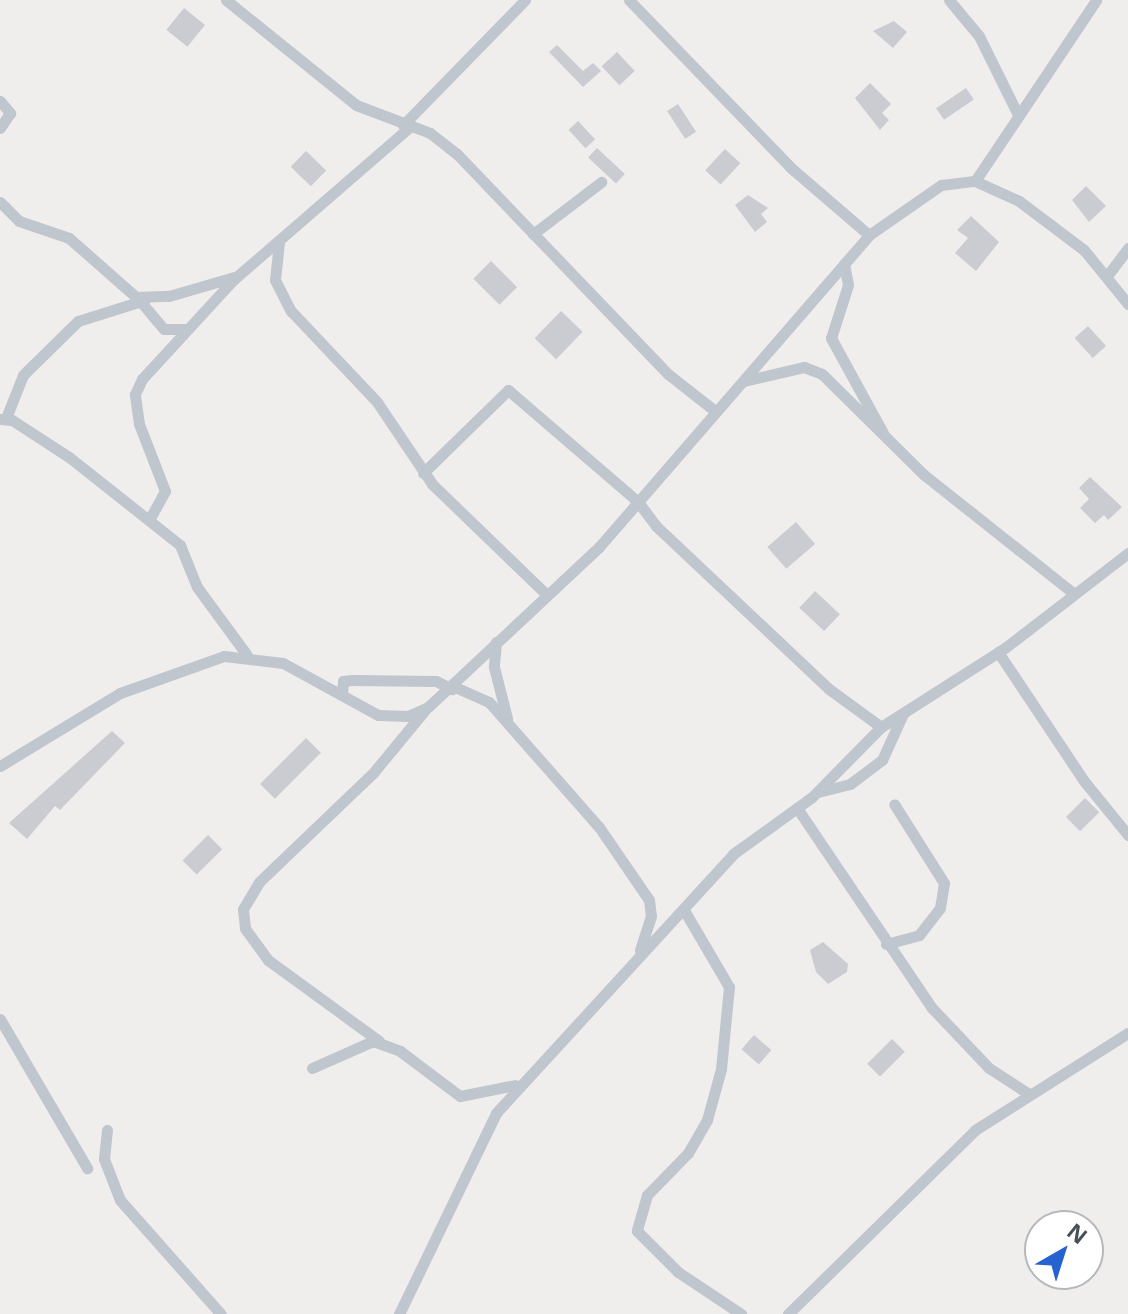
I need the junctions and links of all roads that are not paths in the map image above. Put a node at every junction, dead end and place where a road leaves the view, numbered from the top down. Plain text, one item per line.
1 (226, 0) edge
2 (525, 0) edge
3 (629, 0) edge
4 (949, 0) edge
5 (1096, 0) edge
6 (0, 101) edge
7 (1017, 113) junction
8 (408, 125) junction
9 (0, 128) edge
10 (975, 181) junction
11 (601, 182) dead end
12 (0, 202) edge
13 (533, 234) junction
14 (869, 235) junction
15 (279, 242) junction
16 (1128, 248) edge
17 (844, 264) junction
18 (238, 276) junction
19 (1107, 276) junction
20 (144, 301) junction
21 (1128, 304) edge
22 (186, 329) junction
23 (743, 382) junction
24 (715, 411) junction
25 (3, 419) edge
26 (885, 437) junction
27 (423, 473) junction
28 (638, 502) junction
29 (149, 520) junction
30 (1128, 553) edge
31 (544, 592) junction
32 (1072, 592) junction
33 (496, 642) junction
34 (998, 652) junction
35 (247, 655) junction
36 (453, 688) junction
37 (342, 695) junction
38 (428, 707) junction
39 (903, 714) junction
40 (508, 722) junction
41 (881, 727) junction
42 (0, 766) edge
43 (817, 792) junction
44 (894, 804) dead end
45 (797, 808) junction
46 (1128, 835) edge
47 (684, 910) junction
48 (886, 944) junction
49 (638, 954) junction
50 (0, 1019) edge
51 (1128, 1033) edge
52 (379, 1041) junction
53 (312, 1068) dead end
54 (520, 1084) junction
55 (1029, 1094) junction
56 (107, 1130) dead end
57 (87, 1168) dead end
58 (221, 1314) edge
59 (399, 1314) edge
60 (741, 1314) edge
61 (788, 1314) edge

1 - 8 street
2 - 8 street
3 - 14 street
4 - 7 street
5 - 7 street
6 - 9 street
7 - 10 street
8 - 13 street
8 - 15 street
10 - 14 street
10 - 19 street
11 - 13 street
12 - 20 street
13 - 24 street
14 - 17 street
15 - 18 street
15 - 27 street
16 - 19 street
17 - 23 street
17 - 26 street
18 - 20 street
18 - 22 street
19 - 21 street
20 - 22 street
20 - 25 street
22 - 29 street
23 - 24 street
23 - 26 street
24 - 28 street
25 - 29 street
26 - 32 street
27 - 28 street
27 - 31 street
28 - 31 street
28 - 41 street
29 - 35 street
30 - 32 street
31 - 33 street
32 - 34 street
33 - 36 street
33 - 40 street
34 - 39 street
34 - 46 street
35 - 37 street
35 - 42 street
36 - 37 street
36 - 38 street
36 - 40 street
37 - 38 street
38 - 52 street
39 - 41 street
39 - 43 street
40 - 49 street
41 - 43 street
43 - 45 street
44 - 48 street
45 - 47 street
45 - 48 street
47 - 49 street
47 - 60 street
48 - 55 street
49 - 54 street
50 - 57 street
51 - 55 street
52 - 53 street
52 - 54 street
54 - 59 street
55 - 61 street
56 - 58 street

